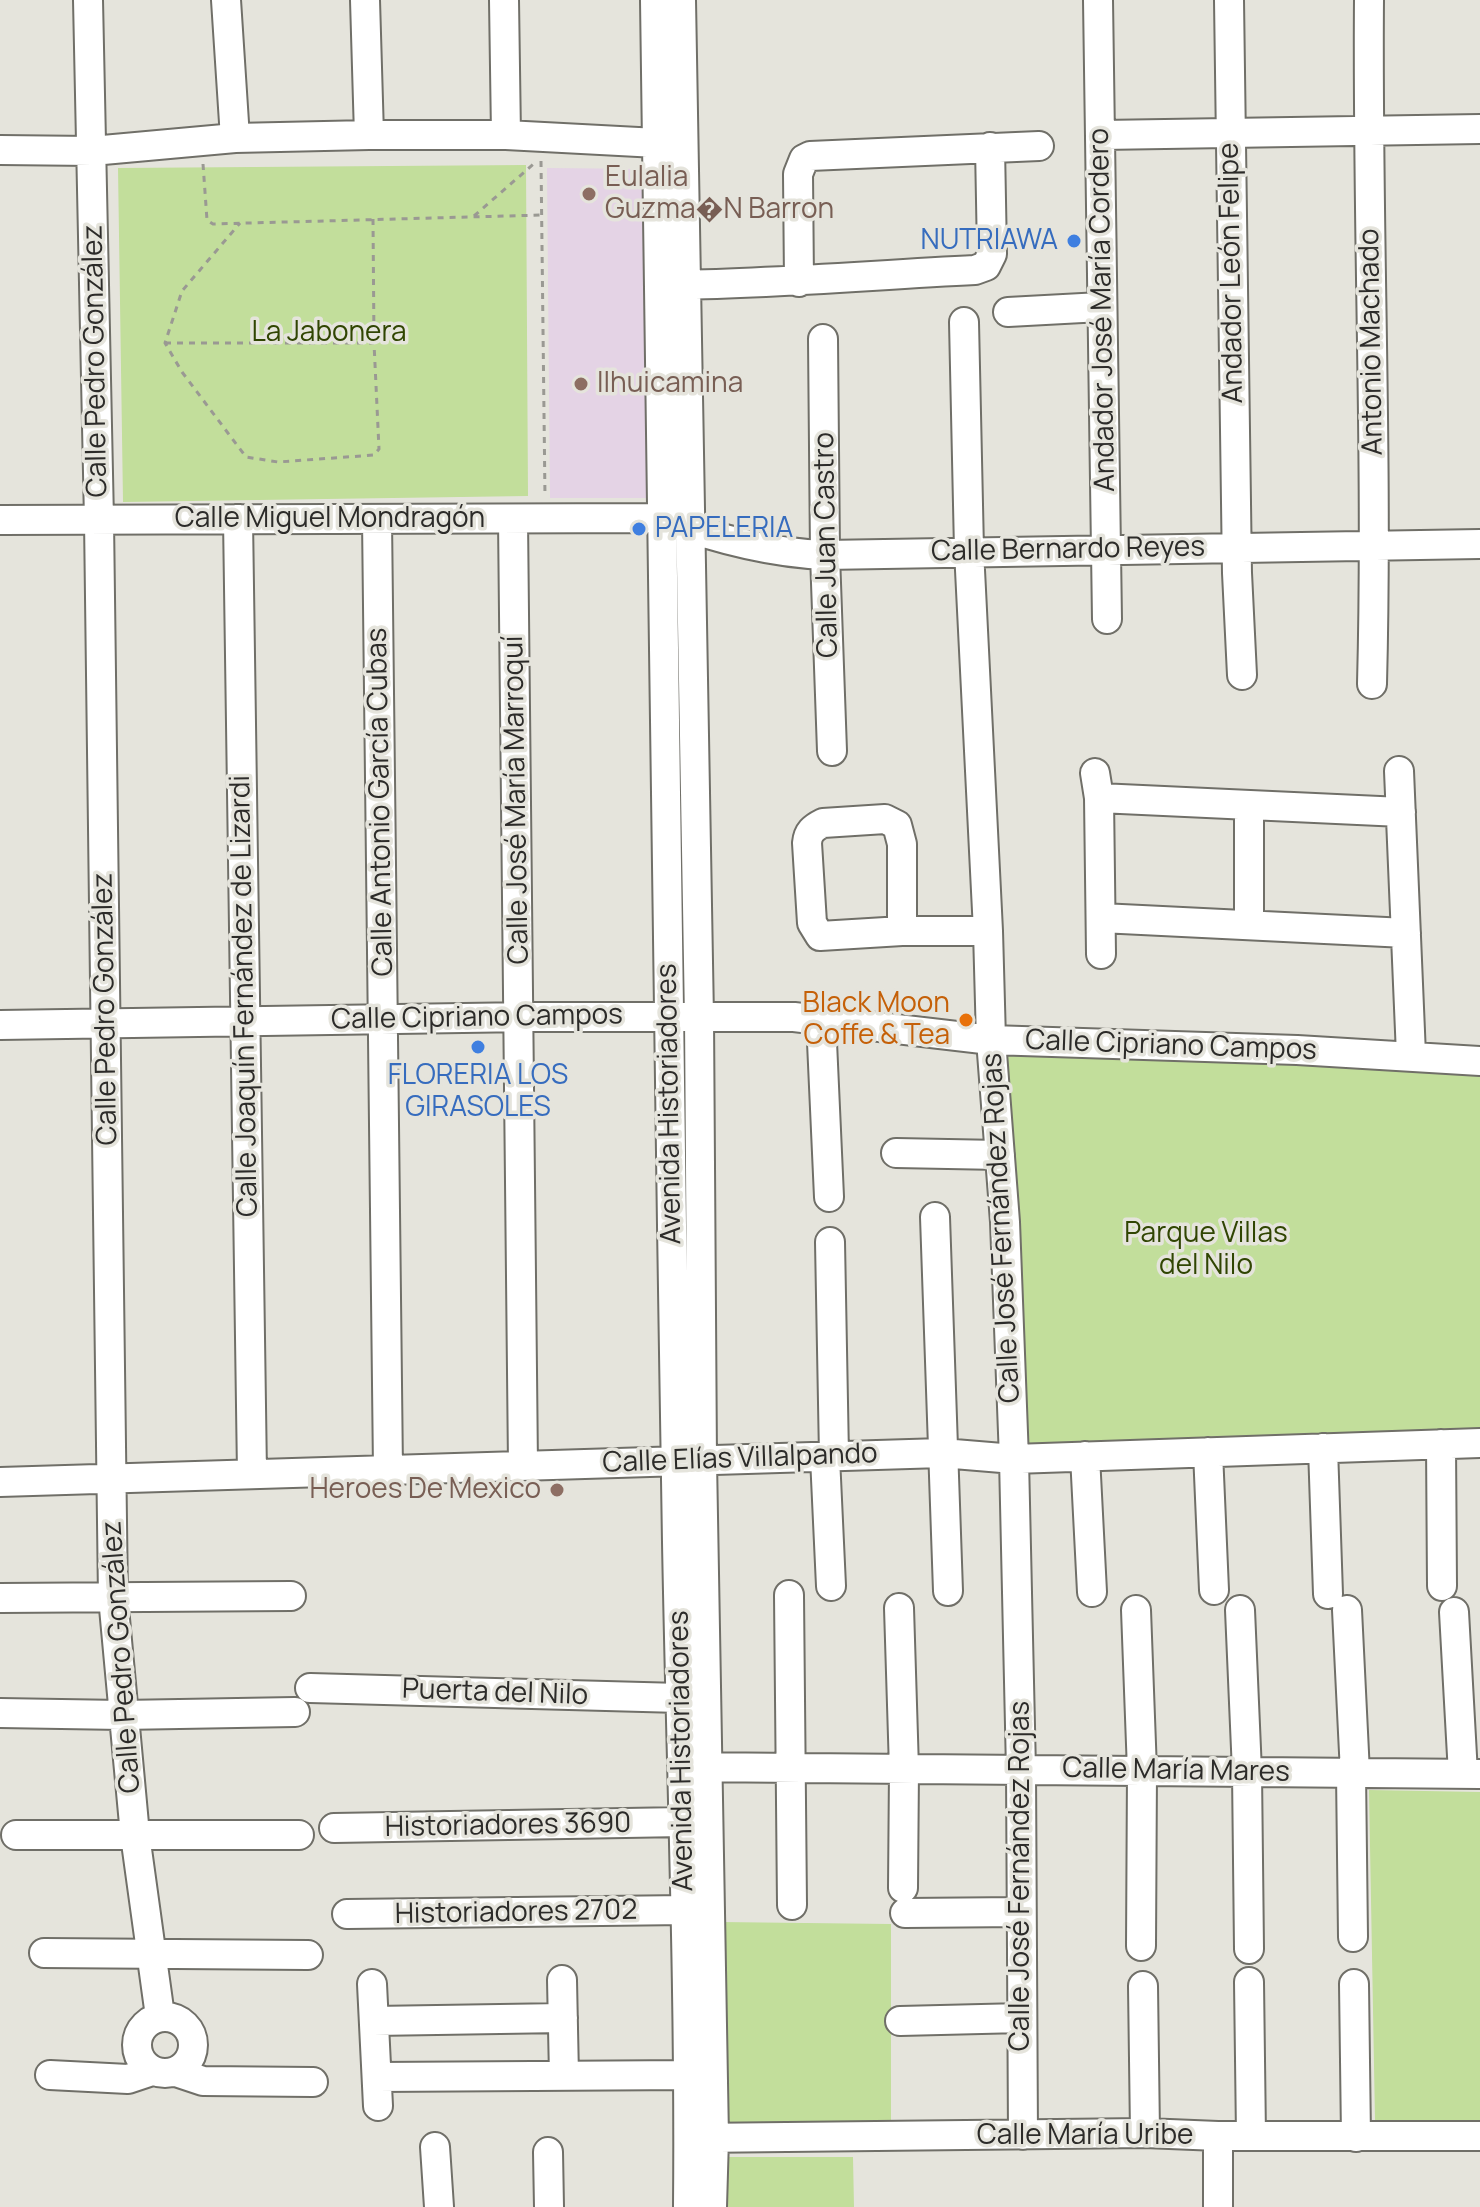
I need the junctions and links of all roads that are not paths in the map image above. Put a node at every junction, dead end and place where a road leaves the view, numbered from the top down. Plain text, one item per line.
1 (88, 0) edge
2 (226, 0) edge
3 (365, 0) edge
4 (504, 0) edge
5 (655, 0) edge
6 (681, 0) edge
7 (1098, 0) edge
8 (1229, 0) edge
9 (1369, 0) edge
10 (1480, 129) edge
11 (1368, 131) junction
12 (1229, 133) junction
13 (369, 135) junction
14 (506, 135) junction
15 (1102, 135) junction
16 (235, 138) junction
17 (657, 143) junction
18 (1039, 146) dead end
19 (990, 147) junction
20 (0, 150) edge
21 (92, 151) junction
22 (799, 282) junction
23 (672, 285) junction
24 (1101, 307) junction
25 (1008, 312) dead end
26 (964, 322) dead end
27 (823, 339) dead end
28 (660, 518) junction
29 (238, 519) junction
30 (377, 519) junction
31 (513, 519) junction
32 (0, 520) edge
33 (99, 520) junction
34 (690, 529) junction
35 (1480, 544) edge
36 (1375, 546) junction
37 (1238, 547) junction
38 (969, 550) junction
39 (1105, 550) junction
40 (825, 555) junction
41 (1107, 619) dead end
42 (1242, 675) dead end
43 (1372, 684) dead end
44 (832, 751) dead end
45 (1399, 771) dead end
46 (1249, 805) junction
47 (1401, 812) junction
48 (1101, 918) junction
49 (1249, 925) junction
50 (902, 931) junction
51 (988, 931) junction
52 (1406, 933) junction
53 (1101, 954) dead end
54 (669, 1016) junction
55 (520, 1017) junction
56 (699, 1017) junction
57 (384, 1019) junction
58 (821, 1020) junction
59 (245, 1021) junction
60 (106, 1023) junction
61 (0, 1025) edge
62 (991, 1040) junction
63 (1411, 1055) junction
64 (1480, 1061) edge
65 (896, 1153) dead end
66 (1000, 1155) junction
67 (829, 1197) dead end
68 (935, 1217) dead end
69 (830, 1242) dead end
70 (1480, 1443) edge
71 (1441, 1444) junction
72 (1323, 1448) junction
73 (1208, 1452) junction
74 (942, 1453) junction
75 (830, 1456) junction
76 (1085, 1456) junction
77 (1014, 1459) junction
78 (689, 1460) junction
79 (523, 1465) junction
80 (388, 1469) junction
81 (252, 1473) junction
82 (113, 1477) junction
83 (0, 1482) edge
84 (831, 1586) dead end
85 (1442, 1586) dead end
86 (1214, 1590) dead end
87 (948, 1591) dead end
88 (1092, 1592) dead end
89 (789, 1595) dead end
90 (291, 1596) dead end
91 (113, 1597) junction
92 (0, 1598) edge
93 (899, 1608) dead end
94 (1136, 1610) dead end
95 (1240, 1610) dead end
96 (1454, 1612) dead end
97 (310, 1688) dead end
98 (680, 1698) junction
99 (295, 1712) dead end
100 (0, 1713) edge
101 (122, 1715) junction
102 (694, 1767) junction
103 (791, 1768) junction
104 (904, 1769) junction
105 (1021, 1770) junction
106 (1142, 1771) junction
107 (1247, 1772) junction
108 (1353, 1773) junction
109 (1472, 1774) edge
110 (683, 1822) junction
111 (334, 1828) dead end
112 (16, 1835) dead end
113 (135, 1835) junction
114 (299, 1835) dead end
115 (792, 1905) dead end
116 (686, 1910) junction
117 (1021, 1912) junction
118 (347, 1914) dead end
119 (1353, 1937) dead end
120 (1141, 1946) dead end
121 (1249, 1949) dead end
122 (44, 1953) dead end
123 (151, 1954) junction
124 (308, 1955) dead end
125 (562, 1980) dead end
126 (1249, 1982) dead end
127 (372, 1984) dead end
128 (1354, 1984) dead end
129 (1143, 1986) dead end
130 (160, 2016) junction
131 (563, 2018) junction
132 (1022, 2018) junction
133 (374, 2021) junction
134 (900, 2021) dead end
135 (164, 2071) junction
136 (50, 2075) dead end
137 (689, 2075) junction
138 (564, 2076) junction
139 (377, 2077) junction
140 (313, 2082) dead end
141 (378, 2106) dead end
142 (1145, 2133) junction
143 (1023, 2135) junction
144 (1218, 2136) junction
145 (1251, 2136) junction
146 (1480, 2136) edge
147 (1356, 2137) junction
148 (701, 2138) junction
149 (435, 2147) dead end
150 (548, 2152) dead end
151 (439, 2207) edge
152 (549, 2207) edge
153 (688, 2207) edge
154 (712, 2207) edge
155 (1218, 2207) edge

1 - 21 street, Calle Pedro González
2 - 16 street
3 - 13 street
4 - 14 street
5 - 17 street, Avenida Historiadores
6 - 23 street, Avenida Historiadores
7 - 15 street, Andador José María Cordero
8 - 12 street, Andador León Felipe
9 - 11 street, Antonio Machado
10 - 11 street
11 - 12 street
11 - 36 street, Antonio Machado
12 - 15 street
12 - 37 street, Andador León Felipe
13 - 14 street
13 - 16 street
14 - 17 street
15 - 24 street, Andador José María Cordero
16 - 21 street
17 - 23 street, Avenida Historiadores
18 - 19 street
19 - 22 street
19 - 22 street
20 - 21 street
21 - 33 street, Calle Pedro González
22 - 23 street
23 - 28 street, Avenida Historiadores
23 - 34 street, Avenida Historiadores
24 - 25 street
24 - 39 street, Andador José María Cordero
26 - 38 street, Calle José Fernández Rojas
27 - 40 street, Calle Juan Castro
28 - 31 street, Calle Miguel Mondragón
28 - 34 street, Calle Bernardo Reyes
28 - 54 street, Avenida Historiadores
29 - 30 street, Calle Miguel Mondragón
29 - 33 street, Calle Miguel Mondragón
29 - 59 street, Calle Joaquín Fernández de Lizardi
30 - 31 street, Calle Miguel Mondragón
30 - 57 street, Calle Antonio García Cubas
31 - 55 street, Calle José María Marroquí
32 - 33 street, Calle Miguel Mondragón
33 - 60 street, Calle Pedro González
34 - 40 street, Calle Bernardo Reyes
34 - 56 street, Avenida Historiadores
35 - 36 street, Calle Bernardo Reyes
36 - 37 street, Calle Bernardo Reyes
36 - 43 street, Antonio Machado
37 - 39 street, Calle Bernardo Reyes
37 - 42 street, Andador León Felipe
38 - 39 street, Calle Bernardo Reyes
38 - 40 street, Calle Bernardo Reyes
38 - 51 street, Calle José Fernández Rojas
39 - 41 street, Andador José María Cordero
40 - 44 street, Calle Juan Castro
45 - 47 street
46 - 47 street
46 - 48 street
46 - 49 street
47 - 52 street
48 - 49 street
48 - 53 street
49 - 52 street
50 - 50 street
50 - 51 street
51 - 62 street, Calle José Fernández Rojas
52 - 63 street
54 - 55 street, Calle Cipriano Campos
54 - 56 street, Calle Cipriano Campos
54 - 78 street, Avenida Historiadores
55 - 57 street, Calle Cipriano Campos
55 - 79 street, Calle José María Marroquí
56 - 58 street, Calle Cipriano Campos
56 - 78 street, Avenida Historiadores
57 - 59 street, Calle Cipriano Campos
57 - 80 street, Calle Antonio García Cubas
58 - 62 street, Calle Cipriano Campos
58 - 67 street
59 - 60 street, Calle Cipriano Campos
59 - 81 street, Calle Joaquín Fernández de Lizardi
60 - 61 street, Calle Cipriano Campos
60 - 82 street, Calle Pedro González
62 - 63 street, Calle Cipriano Campos
62 - 66 street, Calle José Fernández Rojas
63 - 64 street, Calle Cipriano Campos
65 - 66 street
66 - 77 street, Calle José Fernández Rojas
68 - 74 street
69 - 75 street
70 - 71 street, Calle Elías Villalpando
71 - 72 street, Calle Elías Villalpando
71 - 85 street
72 - 73 street, Calle Elías Villalpando
72 - 108 street
73 - 76 street, Calle Elías Villalpando
73 - 86 street
74 - 75 street, Calle Elías Villalpando
74 - 77 street, Calle Elías Villalpando
74 - 87 street
75 - 78 street, Calle Elías Villalpando
75 - 84 street
76 - 77 street, Calle Elías Villalpando
76 - 88 street
77 - 105 street, Calle José Fernández Rojas
78 - 79 street, Calle Elías Villalpando
78 - 98 street, Avenida Historiadores
78 - 102 street, Avenida Historiadores
79 - 80 street, Calle Elías Villalpando
80 - 81 street, Calle Elías Villalpando
81 - 82 street, Calle Elías Villalpando
82 - 83 street, Calle Elías Villalpando
82 - 91 street, Calle Pedro González
89 - 103 street
90 - 91 street
91 - 92 street
91 - 101 street, Calle Pedro González
93 - 104 street
94 - 106 street
95 - 107 street
96 - 109 street
97 - 98 street, Puerta del Nilo
98 - 102 street, Avenida Historiadores
99 - 101 street
100 - 101 street
101 - 113 street, Calle Pedro González
102 - 103 street, Calle María Mares
102 - 110 street, Avenida Historiadores
102 - 148 street, Avenida Historiadores
103 - 104 street, Calle María Mares
103 - 115 street
104 - 105 street, Calle María Mares
104 - 117 street
105 - 106 street, Calle María Mares
105 - 117 street, Calle José Fernández Rojas
106 - 107 street, Calle María Mares
106 - 120 street
107 - 108 street, Calle María Mares
107 - 121 street
108 - 109 street, Calle María Mares
108 - 119 street
110 - 111 street, Historiadores 3690
110 - 116 street, Avenida Historiadores
112 - 113 street
113 - 114 street
113 - 123 street, Calle Pedro González
116 - 118 street, Historiadores 2702
116 - 137 street, Avenida Historiadores
117 - 132 street, Calle José Fernández Rojas
122 - 123 street
123 - 124 street
123 - 130 street, Calle Pedro González
125 - 131 street
126 - 145 street
127 - 133 street
128 - 147 street
129 - 142 street
130 - 135 street
130 - 135 street
131 - 133 street
131 - 138 street
132 - 134 street
132 - 143 street, Calle José Fernández Rojas
133 - 139 street
135 - 136 street
135 - 140 street
137 - 138 street
137 - 148 street, Avenida Historiadores
138 - 139 street
139 - 141 street
142 - 143 street, Calle María Uribe
142 - 144 street, Calle María Uribe
143 - 148 street, Calle María Uribe
144 - 145 street, Calle María Uribe
144 - 155 street
145 - 147 street, Calle María Uribe
146 - 147 street, Calle María Uribe
148 - 153 street, Avenida Historiadores
148 - 154 street, Avenida Historiadores
149 - 151 street
150 - 152 street

